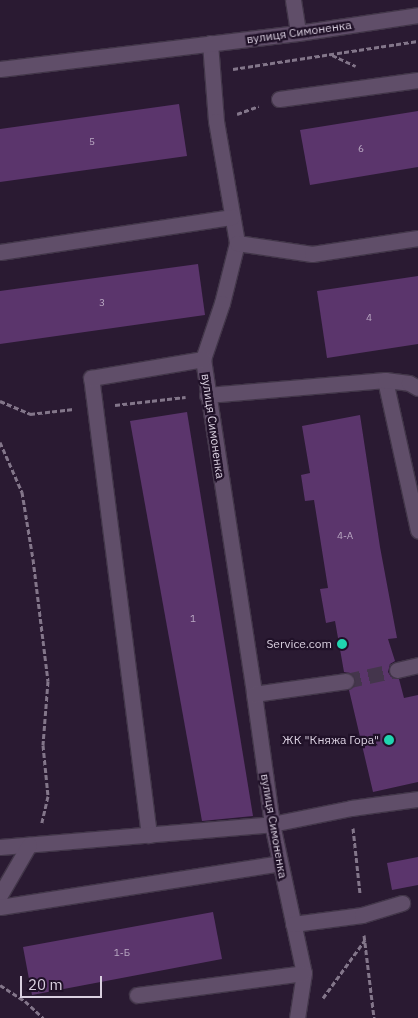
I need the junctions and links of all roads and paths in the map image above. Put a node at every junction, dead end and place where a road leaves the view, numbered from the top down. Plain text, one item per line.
1 (293, 0) edge
2 (418, 15) edge
3 (298, 33) junction
4 (418, 41) edge
5 (210, 44) junction
6 (332, 55) junction
7 (357, 67) dead end
8 (0, 69) edge
9 (212, 72) junction
10 (418, 80) edge
11 (279, 99) joint
12 (216, 121) junction
13 (232, 217) junction
14 (418, 238) edge
15 (237, 243) junction
16 (0, 252) edge
17 (203, 359) junction
18 (385, 380) junction
19 (418, 388) edge
20 (207, 395) junction
21 (0, 442) edge
22 (418, 530) edge
23 (418, 665) edge
24 (397, 670) tunnel mouth
25 (346, 681) tunnel mouth
26 (254, 694) junction
27 (418, 799) edge
28 (272, 824) junction
29 (149, 835) junction
30 (29, 844) junction
31 (0, 847) edge
32 (280, 863) junction
33 (0, 895) edge
34 (402, 903) dead end
35 (0, 907) edge
36 (293, 924) junction
37 (365, 940) dead end
38 (304, 973) junction
39 (0, 985) edge
40 (138, 995) dead end
41 (320, 1002) dead end
42 (43, 1018) edge
43 (297, 1018) edge

1 - 3 street
2 - 3 street, вулиця Симоненка
3 - 5 street, вулиця Симоненка
3 - 6 path
4 - 6 path
5 - 8 street
5 - 9 street, вулиця Симоненка
6 - 7 path
6 - 9 path
9 - 12 street, вулиця Симоненка
10 - 11 street
11 - 12 path
12 - 13 street, вулиця Симоненка
13 - 15 street, вулиця Симоненка
13 - 16 street
14 - 15 street
15 - 17 street, вулиця Симоненка
17 - 20 street, вулиця Симоненка
17 - 29 street
18 - 19 street
18 - 20 street
18 - 22 street
20 - 26 street, вулиця Симоненка
21 - 30 path
23 - 24 street
25 - 26 street
26 - 28 street, вулиця Симоненка
27 - 28 street
28 - 29 street
28 - 32 street, вулиця Симоненка
29 - 30 street
30 - 31 street
30 - 33 street
32 - 35 street
32 - 36 street, вулиця Симоненка
34 - 36 street
36 - 38 street, вулиця Симоненка
37 - 41 path
38 - 40 street
38 - 43 street, вулиця Симоненка
39 - 42 path

